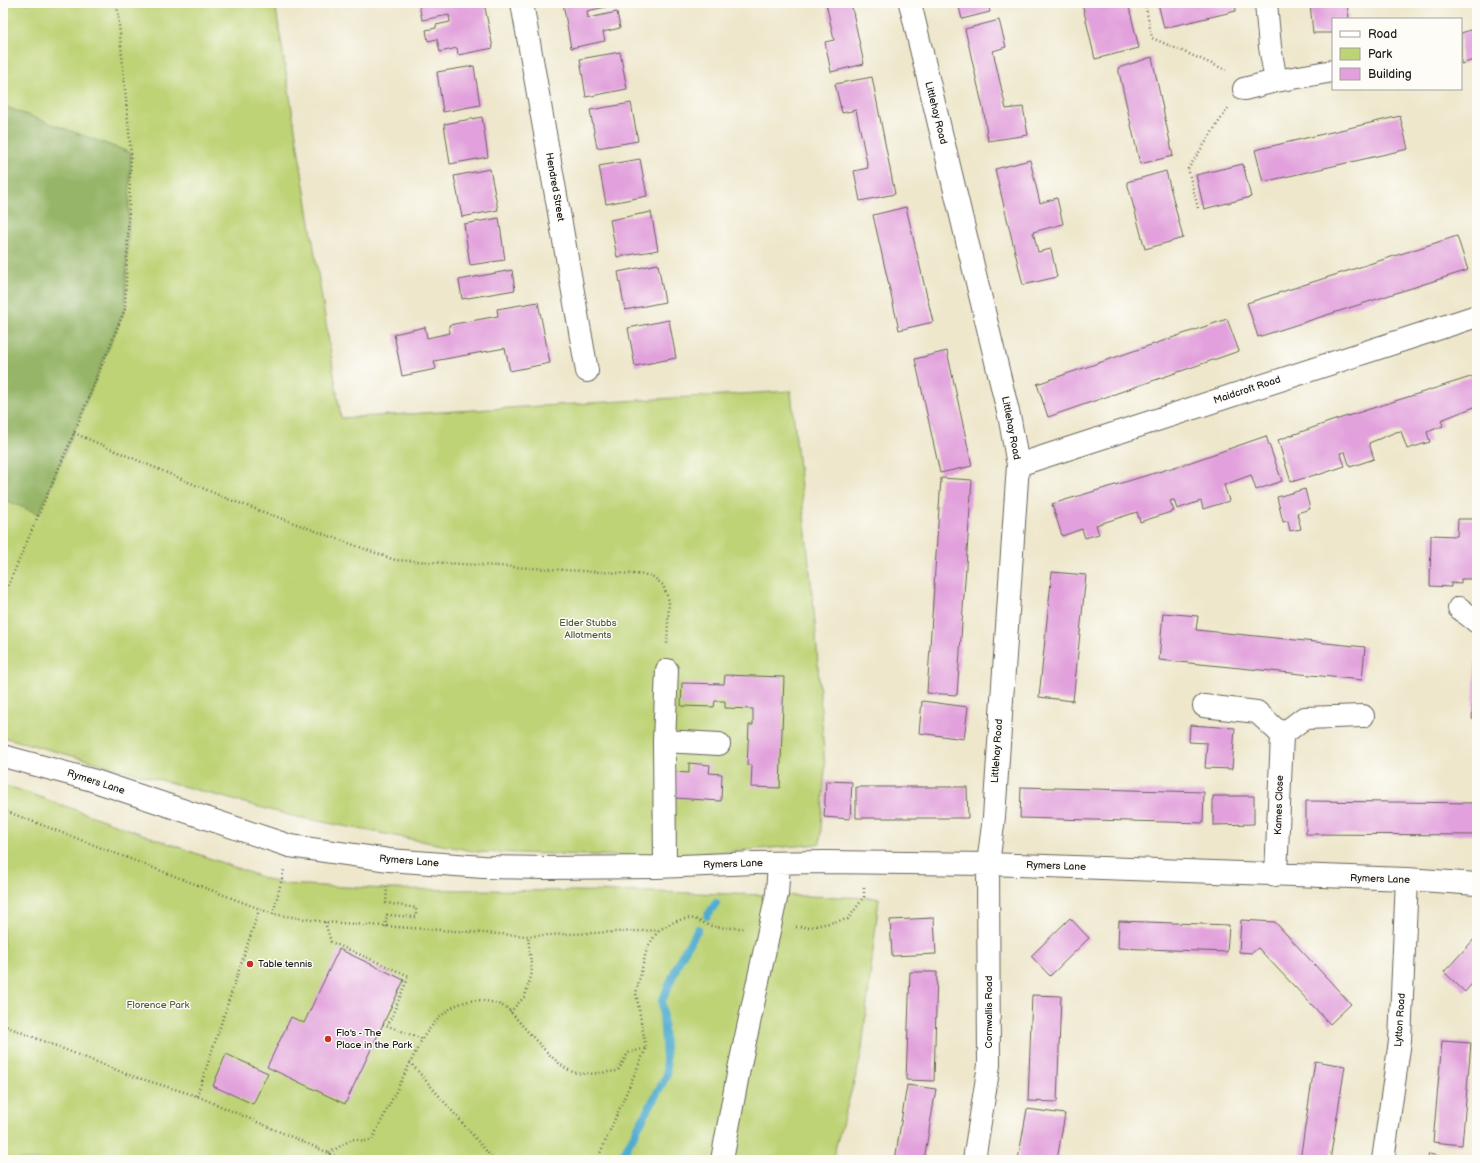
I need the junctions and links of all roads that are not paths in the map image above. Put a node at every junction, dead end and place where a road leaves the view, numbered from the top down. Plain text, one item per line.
1 (522, 3) edge
2 (910, 3) edge
3 (1266, 3) edge
4 (1332, 71) edge
5 (1276, 81) junction
6 (1244, 89) road end
7 (1477, 316) edge
8 (587, 371) dead end
9 (1018, 465) junction
10 (1459, 608) dead end
11 (1477, 622) edge
12 (667, 670) road end
13 (1204, 706) dead end
14 (1363, 716) dead end
15 (1282, 735) junction
16 (664, 741) junction
17 (719, 744) dead end
18 (3, 756) edge
19 (779, 863) junction
20 (988, 864) junction
21 (664, 866) junction
22 (1276, 875) junction
23 (1407, 879) junction
24 (1477, 884) edge
25 (722, 1160) edge
26 (974, 1160) edge
27 (1383, 1160) edge

1 - 8 street, Hendred Street
2 - 9 street, Littlehay Road
3 - 5 street
4 - 5 street
5 - 6 street
7 - 9 street, Maidcroft Road
9 - 20 street, Littlehay Road
10 - 11 street
12 - 16 street
13 - 15 street
14 - 15 street
15 - 22 street, Kames Close
16 - 17 street
16 - 21 street
18 - 21 street, Rymers Lane
19 - 20 street, Rymers Lane
19 - 21 street, Rymers Lane
19 - 25 street
20 - 22 street, Rymers Lane
20 - 26 street, Cornwallis Road
22 - 23 street, Rymers Lane
23 - 24 street, Rymers Lane
23 - 27 street, Lytton Road

